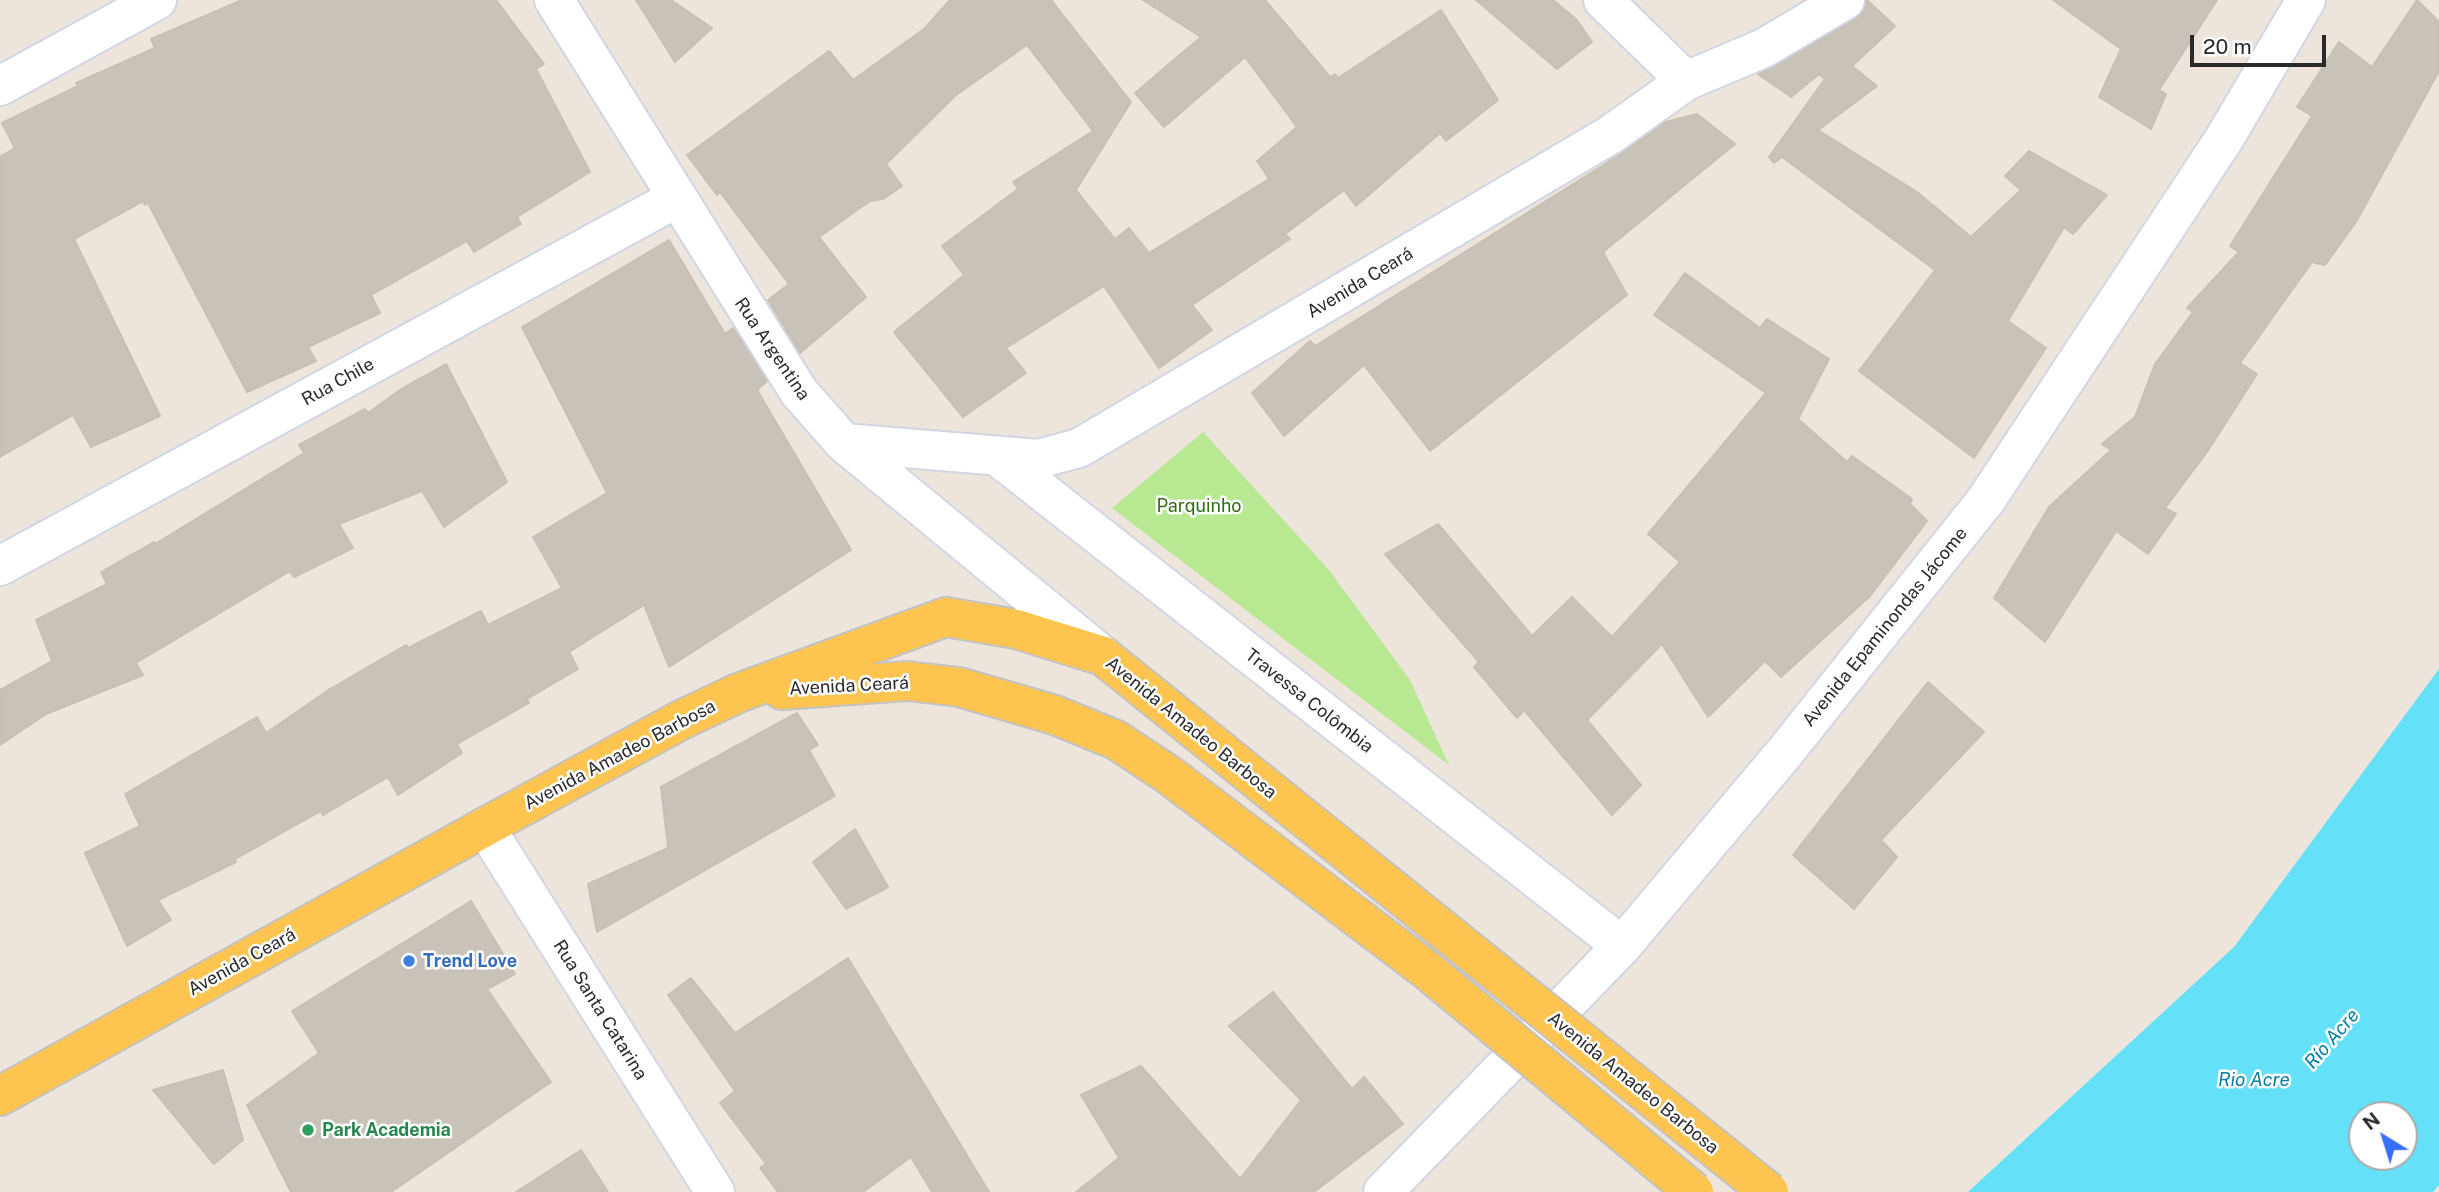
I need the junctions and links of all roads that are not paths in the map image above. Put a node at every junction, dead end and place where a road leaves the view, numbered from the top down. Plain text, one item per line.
1 (157, 0) edge
2 (554, 0) edge
3 (1603, 0) edge
4 (1845, 0) edge
5 (2306, 0) edge
6 (1686, 81) junction
7 (0, 86) edge
8 (677, 198) junction
9 (844, 443) junction
10 (997, 456) junction
11 (0, 566) edge
12 (1103, 656) junction
13 (738, 693) junction
14 (485, 827) junction
15 (1622, 946) junction
16 (0, 1096) edge
17 (715, 1192) edge
18 (1383, 1192) edge
19 (1694, 1192) edge
20 (1769, 1192) edge

1 - 7 street
2 - 8 street, Rua Argentina
3 - 6 street
4 - 6 street, Avenida Ceará
5 - 15 street, Avenida Epaminondas Jácome
6 - 10 street, Avenida Ceará
8 - 9 street, Rua Argentina
8 - 11 street, Rua Chile
9 - 10 street, Avenida Ceará
9 - 12 street, Rua Argentina
10 - 15 street, Travessa Colômbia
12 - 13 main road, Avenida Amadeo Barbosa
12 - 20 main road, Avenida Amadeo Barbosa, bridge
13 - 14 main road, Avenida Amadeo Barbosa
13 - 19 main road, Avenida Ceará, bridge
14 - 16 main road, Avenida Ceará
14 - 17 street, Rua Santa Catarina
15 - 18 street, Avenida Epaminondas Jácome

